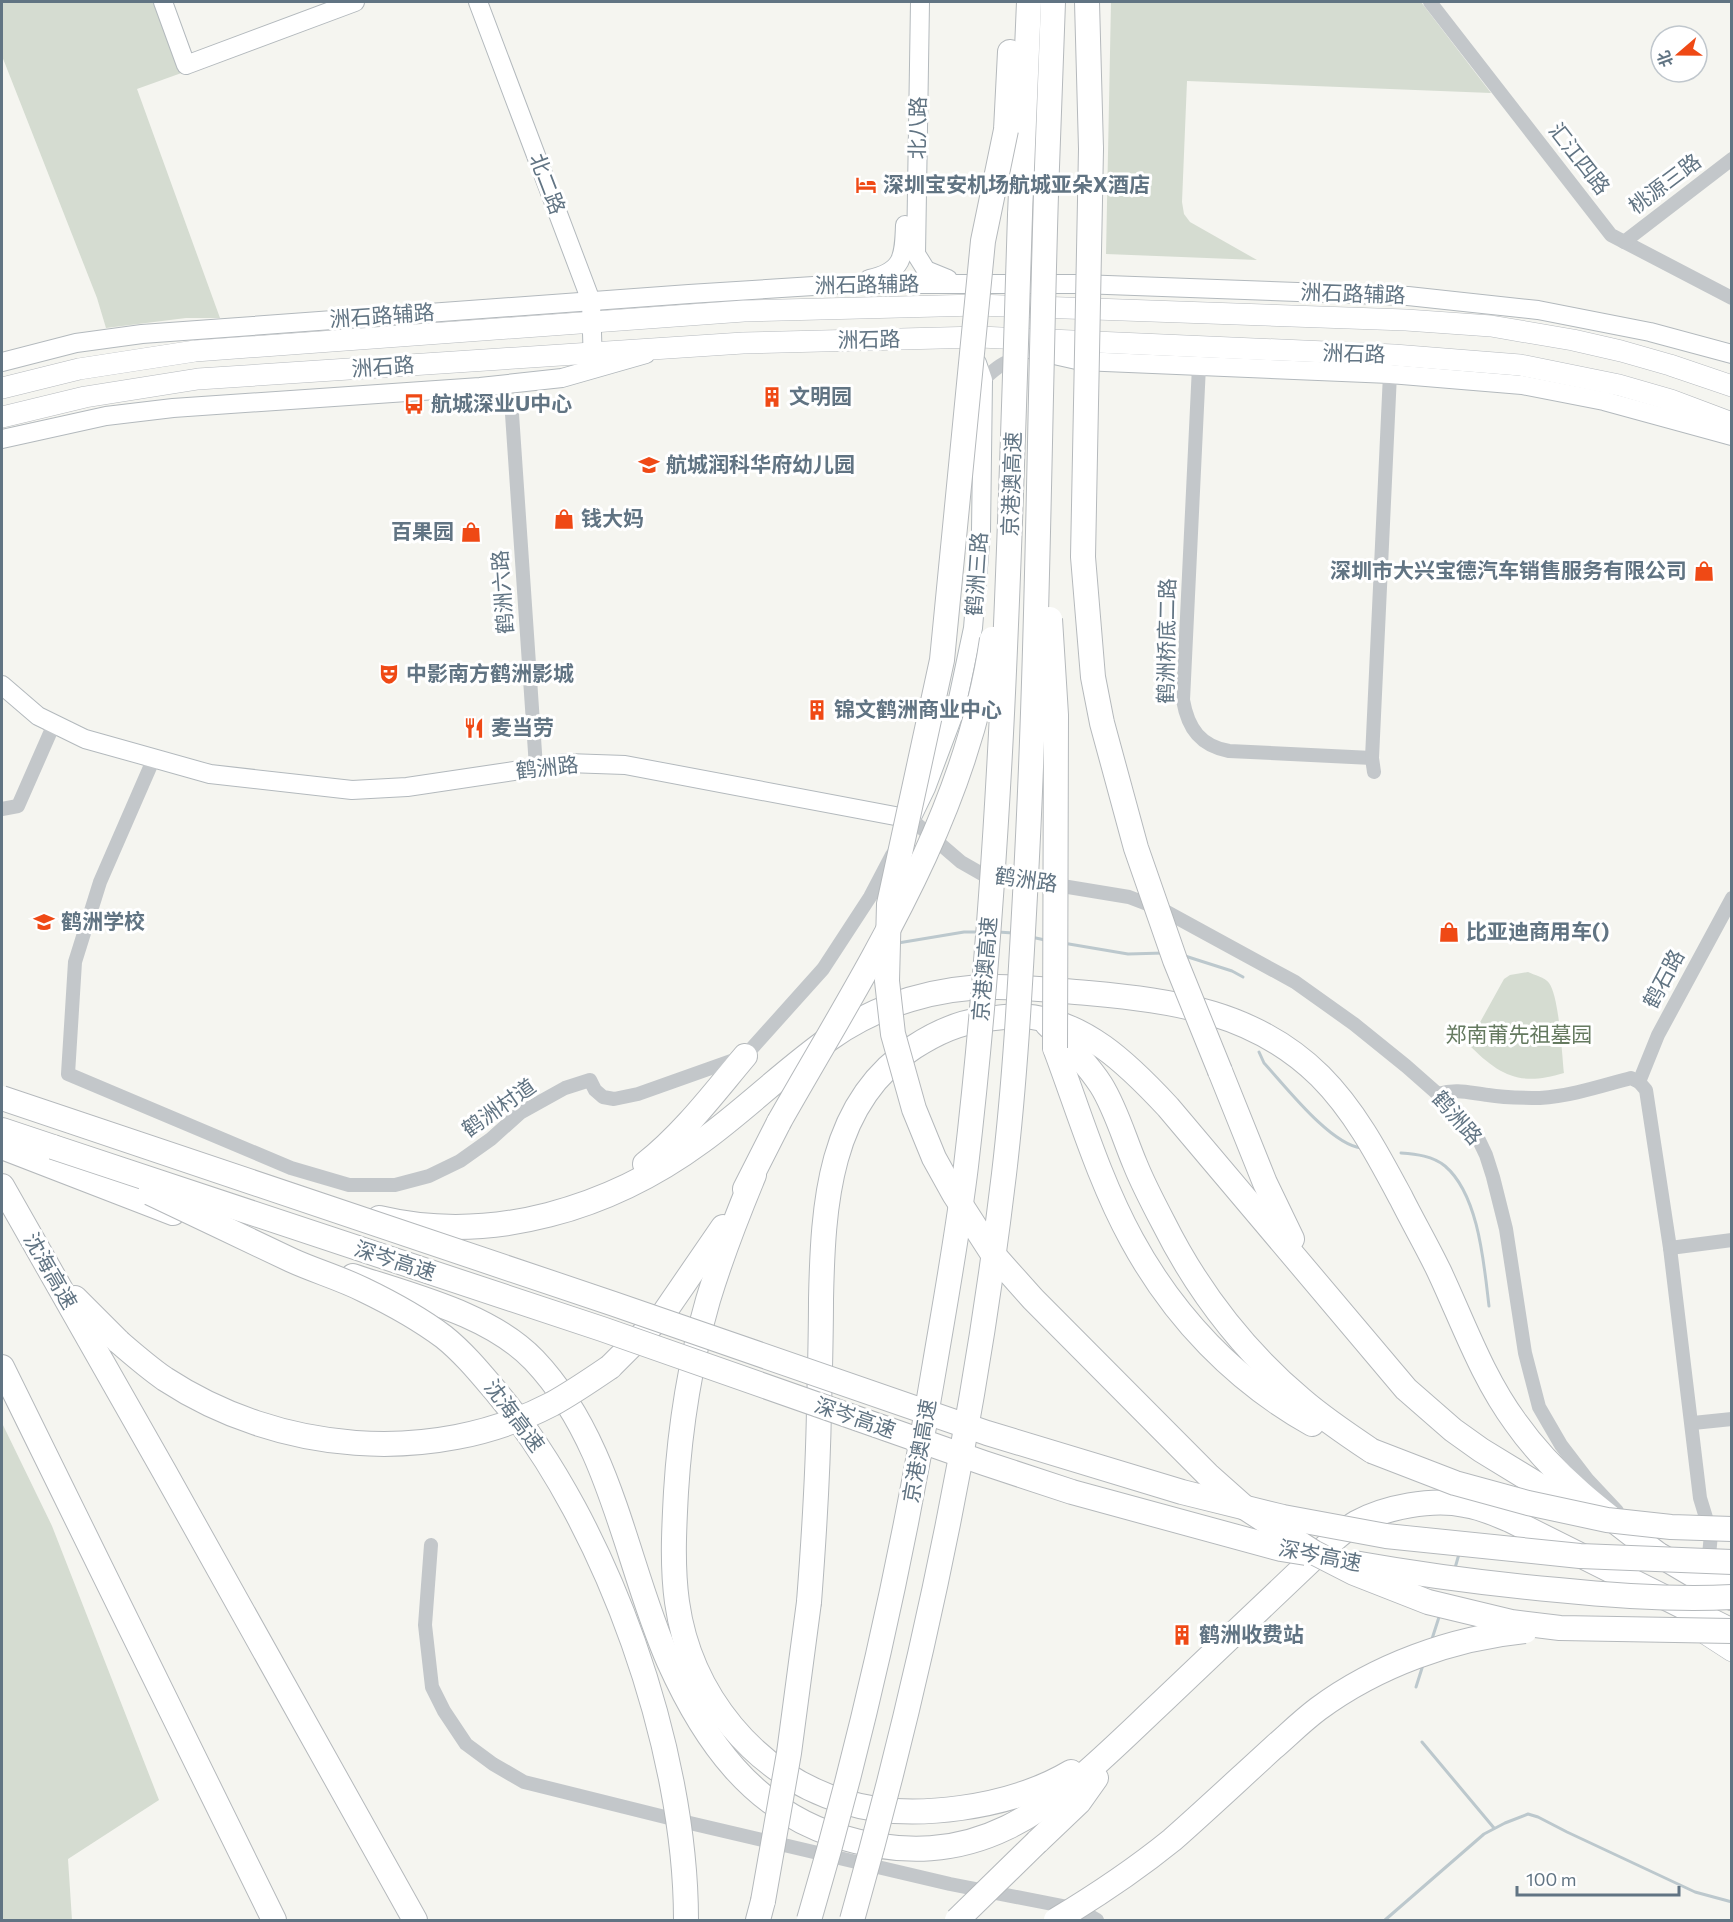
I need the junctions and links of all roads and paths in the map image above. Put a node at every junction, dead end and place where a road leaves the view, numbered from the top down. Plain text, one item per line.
1 (163, 2) edge
2 (320, 2) edge
3 (355, 2) edge
4 (478, 2) edge
5 (909, 2) edge
6 (920, 2) edge
7 (1012, 2) edge
8 (1029, 2) edge
9 (1053, 2) edge
10 (1087, 2) edge
11 (1430, 2) edge
12 (184, 60) junction
13 (1731, 159) edge
14 (1020, 215) junction
15 (1624, 242) junction
16 (845, 284) junction
17 (976, 284) junction
18 (1731, 298) edge
19 (591, 301) junction
20 (592, 322) junction
21 (942, 338) junction
22 (980, 338) junction
23 (1731, 354) edge
24 (593, 361) junction
25 (1082, 361) junction
26 (2, 362) edge
27 (1392, 365) junction
28 (1198, 366) junction
29 (983, 381) junction
30 (1731, 386) edge
31 (2, 388) edge
32 (512, 414) dead end
33 (2, 417) edge
34 (1731, 423) edge
35 (1731, 436) edge
36 (2, 439) edge
37 (1039, 440) junction
38 (2, 685) edge
39 (54, 724) junction
40 (154, 758) junction
41 (1372, 758) junction
42 (536, 767) junction
43 (1374, 772) dead end
44 (2, 809) edge
45 (911, 819) junction
46 (1731, 898) edge
47 (1043, 1020) junction
48 (745, 1056) junction
49 (1639, 1082) junction
50 (2, 1085) edge
51 (1438, 1094) junction
52 (2, 1098) edge
53 (2, 1130) edge
54 (53, 1147) junction
55 (2, 1148) edge
56 (754, 1175) junction
57 (2, 1186) edge
58 (565, 1211) junction
59 (31, 1238) junction
60 (1731, 1240) edge
61 (1670, 1248) junction
62 (1313, 1278) junction
63 (2, 1367) edge
64 (1731, 1419) edge
65 (1693, 1424) junction
66 (1372, 1451) junction
67 (1731, 1529) edge
68 (431, 1545) dead end
69 (1659, 1555) junction
70 (1731, 1562) edge
71 (1708, 1568) junction
72 (1731, 1579) edge
73 (1644, 1588) junction
74 (1731, 1597) edge
75 (1560, 1628) junction
76 (1731, 1631) edge
77 (1731, 1651) edge
78 (1129, 1733) junction
79 (761, 1911) edge
80 (274, 1920) edge
81 (415, 1920) edge
82 (686, 1920) edge
83 (809, 1920) edge
84 (852, 1920) edge
85 (957, 1920) edge
86 (1056, 1920) edge
87 (1097, 1920) edge

1 - 12 main road
2 - 12 main road
3 - 12 main road
4 - 19 main road, 北二路
5 - 16 main road, 北八路
6 - 17 main road, 北八路
7 - 75 highway, bridge
8 - 14 highway, 京港澳高速
9 - 37 highway, 京港澳高速, bridge
10 - 62 highway, bridge
11 - 15 street, 汇江四路
13 - 15 street, 桃源三路
14 - 56 highway, bridge
14 - 83 highway, 京港澳高速, bridge
15 - 18 street, 汇江四路
16 - 17 main road, 洲石路辅路
16 - 19 main road, 洲石路辅路
17 - 23 main road, 洲石路辅路
19 - 20 main road, 北二路
19 - 26 main road, 洲石路辅路
20 - 24 main road, 北二路
20 - 30 main road, 洲石路
20 - 31 main road, 洲石路
21 - 22 main road, 洲石路
21 - 24 main road, 洲石路
21 - 29 main road, 鹤洲三路
22 - 25 main road
22 - 27 main road, 洲石路
24 - 33 main road, 洲石路
24 - 36 main road
25 - 28 main road
25 - 29 street
27 - 28 main road
27 - 34 main road, 洲石路
27 - 35 main road
27 - 41 street
28 - 41 street, 鹤洲桥底二路
29 - 45 main road, 鹤洲三路
32 - 42 street, 鹤洲六路
37 - 66 highway, bridge
37 - 84 highway, 京港澳高速, bridge
38 - 39 main road, 鹤洲路
39 - 40 main road, 鹤洲路
39 - 44 street
40 - 42 main road, 鹤洲路
40 - 48 street, 鹤洲村道
41 - 43 street
42 - 45 main road, 鹤洲路
45 - 48 street, 鹤洲村道
45 - 51 street, 鹤洲路
46 - 49 street, 鹤石路
47 - 62 highway
47 - 66 highway
47 - 79 highway, bridge
48 - 58 highway
49 - 51 street
49 - 61 street
50 - 58 highway
51 - 69 street, 鹤洲路
52 - 70 highway, 深岑高速, bridge
53 - 54 highway, 深岑高速
54 - 74 highway, 深岑高速, bridge
54 - 82 highway, 沈海高速, bridge
55 - 78 highway
56 - 59 highway, bridge
56 - 78 highway
57 - 59 highway, 沈海高速
58 - 69 highway
59 - 81 highway, 沈海高速
60 - 61 street
61 - 65 street
62 - 69 highway
63 - 80 highway
64 - 65 street
65 - 71 street
66 - 67 highway, bridge
68 - 87 street
69 - 71 main road
69 - 74 highway
71 - 72 main road
73 - 76 highway
73 - 77 main road
73 - 78 highway
75 - 76 highway, bridge
75 - 86 highway, bridge
78 - 85 highway, bridge

